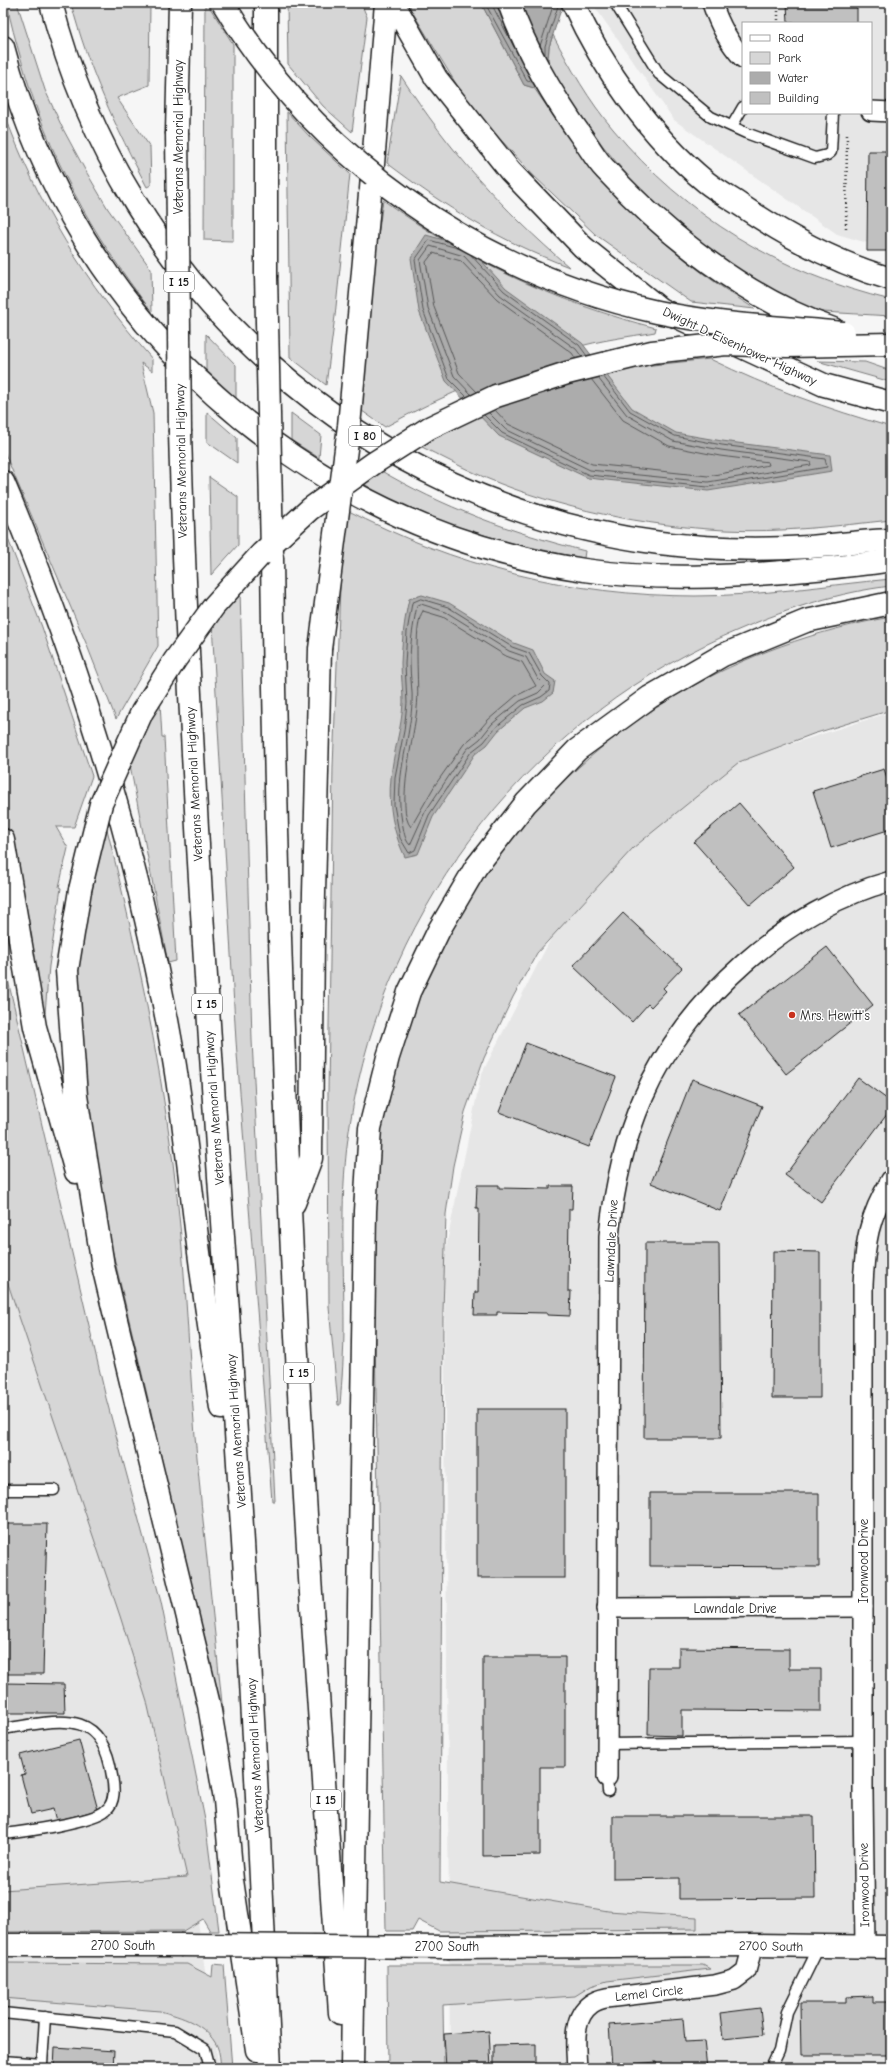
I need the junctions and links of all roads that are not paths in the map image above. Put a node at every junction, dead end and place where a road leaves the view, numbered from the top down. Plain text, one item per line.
1 (180, 3) edge
2 (223, 3) edge
3 (266, 3) edge
4 (386, 3) edge
5 (392, 3) edge
6 (509, 3) edge
7 (573, 3) edge
8 (615, 3) edge
9 (712, 3) edge
10 (51, 5) edge
11 (384, 40) junction
12 (3, 47) edge
13 (742, 57) edge
14 (742, 109) edge
15 (872, 112) edge
16 (891, 112) edge
17 (833, 114) edge
18 (732, 126) junction
19 (891, 279) edge
20 (891, 337) edge
21 (891, 344) edge
22 (891, 349) edge
23 (891, 403) edge
24 (3, 482) edge
25 (891, 540) edge
26 (891, 560) edge
27 (891, 603) edge
28 (3, 840) edge
29 (891, 880) edge
30 (891, 1180) edge
31 (290, 1213) junction
32 (103, 1266) junction
33 (3, 1490) edge
34 (54, 1490) dead end
35 (246, 1576) junction
36 (863, 1607) junction
37 (607, 1608) junction
38 (3, 1729) edge
39 (863, 1741) junction
40 (607, 1744) junction
41 (608, 1784) dead end
42 (3, 1834) edge
43 (3, 1945) edge
44 (752, 1946) junction
45 (819, 1947) junction
46 (865, 1947) junction
47 (891, 1947) edge
48 (3, 2012) edge
49 (45, 2017) junction
50 (3, 2061) edge
51 (210, 2068) edge
52 (260, 2068) edge
53 (270, 2068) edge
54 (344, 2068) edge
55 (352, 2068) edge
56 (577, 2068) edge
57 (771, 2068) edge

1 - 35 main road, Veterans Memorial Highway / I 15, bridge
2 - 20 main road, bridge
3 - 31 main road, I 15, bridge
4 - 11 main road
5 - 11 main road
5 - 23 main road, Dwight D. Eisenhower Highway
6 - 22 main road, bridge
7 - 19 main road
8 - 18 lane
9 - 13 street
10 - 25 main road, I 80
11 - 31 main road, bridge
12 - 26 main road
14 - 18 lane
15 - 16 street
17 - 18 lane
21 - 32 main road, bridge
24 - 35 main road
27 - 55 main road
28 - 32 main road
29 - 37 street, Lawndale Drive
30 - 36 street, Ironwood Drive
31 - 54 main road, I 15
32 - 52 main road
33 - 34 lane
35 - 53 main road, Veterans Memorial Highway / I 15
36 - 37 street, Lawndale Drive
36 - 39 street, Ironwood Drive
37 - 40 street, Lawndale Drive
38 - 42 lane
39 - 40 lane
39 - 46 street, Ironwood Drive
40 - 41 street, Lawndale Drive
43 - 44 main road, 2700 South, bridge
44 - 45 main road, 2700 South
44 - 56 street, Lemel Circle
45 - 46 main road, 2700 South
45 - 57 lane
46 - 47 main road, 2700 South
48 - 49 lane
49 - 50 lane
49 - 51 lane

